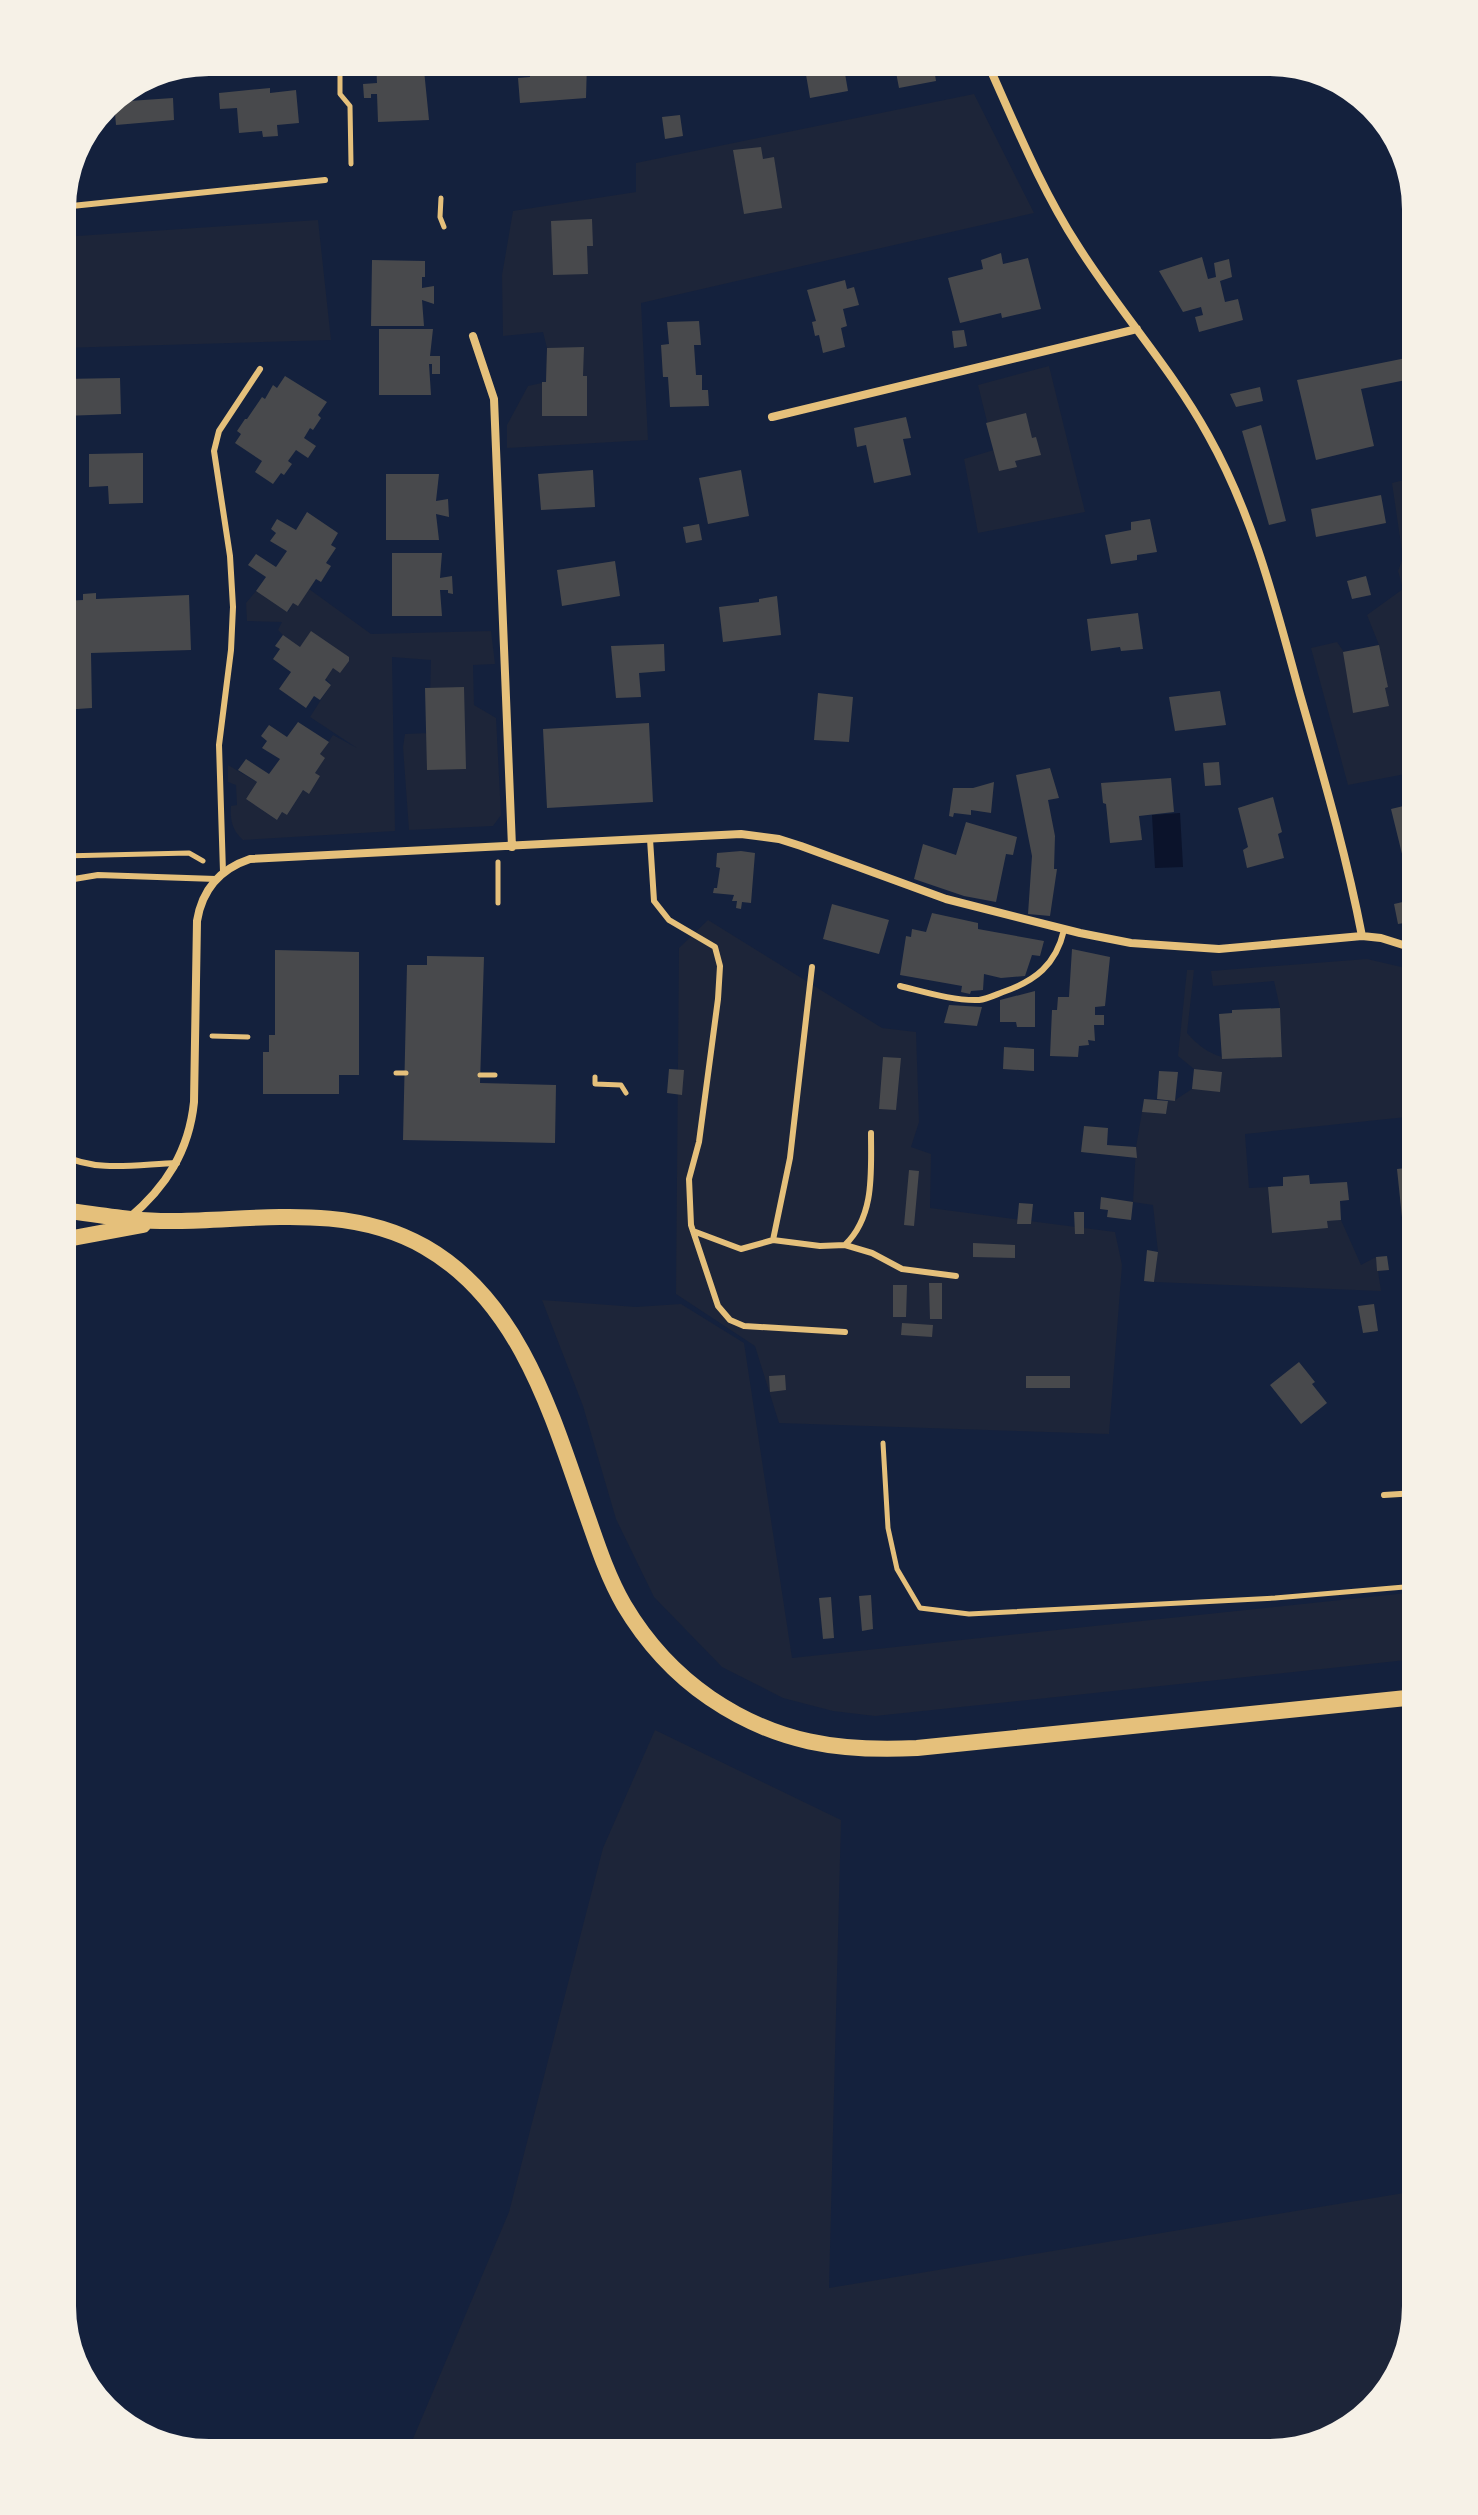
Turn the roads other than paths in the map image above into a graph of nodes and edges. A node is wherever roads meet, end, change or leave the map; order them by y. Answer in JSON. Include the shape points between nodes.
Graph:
{"nodes":[{"id":1,"x":994,"y":76,"type":"edge"},
{"id":2,"x":325,"y":180,"type":"dead end"},
{"id":3,"x":76,"y":206,"type":"edge"},
{"id":4,"x":1137,"y":329,"type":"junction"},
{"id":5,"x":473,"y":336,"type":"dead end"},
{"id":6,"x":260,"y":369,"type":"dead end"},
{"id":7,"x":772,"y":417,"type":"dead end"},
{"id":8,"x":650,"y":839,"type":"junction"},
{"id":9,"x":512,"y":847,"type":"junction"},
{"id":10,"x":220,"y":876,"type":"junction"},
{"id":11,"x":76,"y":878,"type":"edge"},
{"id":12,"x":1064,"y":930,"type":"junction"},
{"id":13,"x":1362,"y":936,"type":"junction"},
{"id":14,"x":1402,"y":945,"type":"edge"},
{"id":15,"x":812,"y":967,"type":"dead end"},
{"id":16,"x":900,"y":986,"type":"dead end"},
{"id":17,"x":871,"y":1133,"type":"dead end"},
{"id":18,"x":76,"y":1160,"type":"edge"},
{"id":19,"x":177,"y":1163,"type":"junction"},
{"id":20,"x":76,"y":1212,"type":"edge"},
{"id":21,"x":129,"y":1218,"type":"junction"},
{"id":22,"x":164,"y":1221,"type":"junction"},
{"id":23,"x":693,"y":1231,"type":"junction"},
{"id":24,"x":76,"y":1237,"type":"edge"},
{"id":25,"x":773,"y":1240,"type":"junction"},
{"id":26,"x":845,"y":1245,"type":"junction"},
{"id":27,"x":956,"y":1276,"type":"dead end"},
{"id":28,"x":845,"y":1332,"type":"dead end"},
{"id":29,"x":1402,"y":1494,"type":"edge"},
{"id":30,"x":1384,"y":1495,"type":"dead end"},
{"id":31,"x":1402,"y":1698,"type":"edge"}],
"edges":[{"from":1,"to":4,"type":"street","via":[[1061,217]]},
{"from":2,"to":3,"type":"lane"},
{"from":4,"to":7,"type":"street"},
{"from":4,"to":13,"type":"street","via":[[1209,436],[1248,520],[1315,744]]},
{"from":5,"to":9,"type":"street","via":[[494,399]]},
{"from":6,"to":10,"type":"lane","via":[[219,431],[214,451],[233,607],[219,745]]},
{"from":8,"to":9,"type":"street"},
{"from":8,"to":12,"type":"street","via":[[741,834],[779,839],[946,899]]},
{"from":8,"to":23,"type":"lane","via":[[654,901],[669,920],[715,947],[720,966],[699,1142],[689,1179]]},
{"from":9,"to":10,"type":"street","via":[[260,858],[240,862]]},
{"from":10,"to":11,"type":"lane"},
{"from":10,"to":19,"type":"street","via":[[205,895],[197,921],[193,1115]]},
{"from":12,"to":13,"type":"street","via":[[1183,948]]},
{"from":12,"to":16,"type":"lane","via":[[1042,972],[1024,985],[982,1000]]},
{"from":13,"to":14,"type":"street"},
{"from":15,"to":25,"type":"lane","via":[[790,1158]]},
{"from":17,"to":26,"type":"lane","via":[[867,1207],[858,1232]]},
{"from":18,"to":19,"type":"lane","via":[[103,1166]]},
{"from":19,"to":21,"type":"street"},
{"from":20,"to":21,"type":"main road"},
{"from":21,"to":22,"type":"main road"},
{"from":22,"to":24,"type":"main road"},
{"from":22,"to":31,"type":"main road","via":[[346,1219],[405,1237],[463,1274],[491,1303],[524,1356],[610,1577],[639,1627],[698,1689],[774,1731],[830,1747],[902,1749]]},
{"from":23,"to":25,"type":"lane","via":[[741,1249]]},
{"from":23,"to":28,"type":"lane","via":[[718,1306],[730,1320],[744,1326]]},
{"from":25,"to":26,"type":"lane"},
{"from":26,"to":27,"type":"lane","via":[[902,1269]]},
{"from":29,"to":30,"type":"lane"}]}
